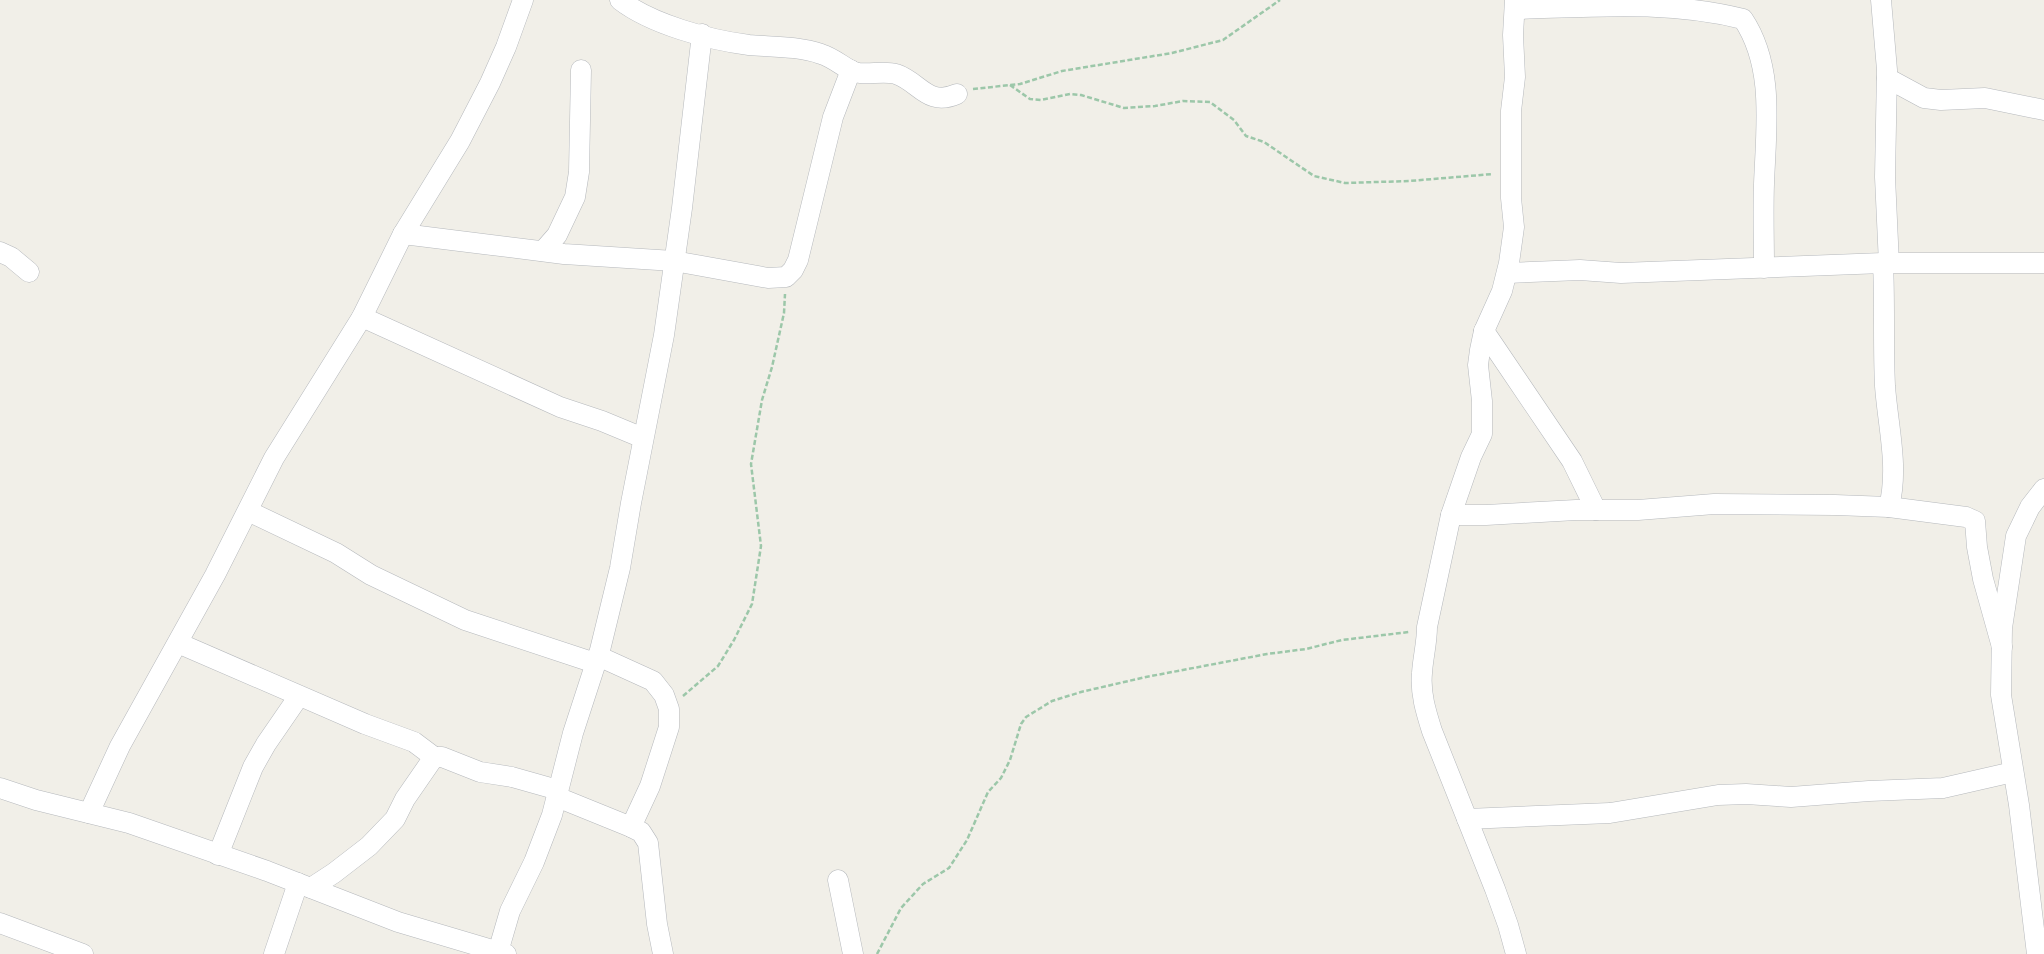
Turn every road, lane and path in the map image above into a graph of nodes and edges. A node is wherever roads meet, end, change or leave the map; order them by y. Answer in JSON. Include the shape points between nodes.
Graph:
{"nodes":[{"id":1,"x":523,"y":0,"type":"edge"},
{"id":2,"x":620,"y":0,"type":"edge"},
{"id":3,"x":1280,"y":0,"type":"edge"},
{"id":4,"x":1881,"y":0,"type":"edge"},
{"id":5,"x":1515,"y":4,"type":"edge"},
{"id":6,"x":702,"y":34,"type":"junction"},
{"id":7,"x":581,"y":70,"type":"dead end"},
{"id":8,"x":851,"y":70,"type":"junction"},
{"id":9,"x":1887,"y":78,"type":"junction"},
{"id":10,"x":1010,"y":85,"type":"junction"},
{"id":11,"x":957,"y":94,"type":"joint"},
{"id":12,"x":2044,"y":110,"type":"edge"},
{"id":13,"x":1512,"y":172,"type":"junction"},
{"id":14,"x":403,"y":234,"type":"junction"},
{"id":15,"x":543,"y":251,"type":"junction"},
{"id":16,"x":0,"y":252,"type":"edge"},
{"id":17,"x":674,"y":261,"type":"junction"},
{"id":18,"x":2044,"y":262,"type":"edge"},
{"id":19,"x":1886,"y":264,"type":"junction"},
{"id":20,"x":1764,"y":268,"type":"junction"},
{"id":21,"x":29,"y":272,"type":"dead end"},
{"id":22,"x":1507,"y":273,"type":"junction"},
{"id":23,"x":786,"y":277,"type":"junction"},
{"id":24,"x":362,"y":316,"type":"junction"},
{"id":25,"x":1484,"y":331,"type":"junction"},
{"id":26,"x":643,"y":438,"type":"junction"},
{"id":27,"x":2044,"y":489,"type":"edge"},
{"id":28,"x":1889,"y":507,"type":"junction"},
{"id":29,"x":1596,"y":510,"type":"junction"},
{"id":30,"x":248,"y":511,"type":"junction"},
{"id":31,"x":1451,"y":514,"type":"junction"},
{"id":32,"x":1427,"y":627,"type":"junction"},
{"id":33,"x":178,"y":643,"type":"junction"},
{"id":34,"x":2002,"y":647,"type":"junction"},
{"id":35,"x":597,"y":660,"type":"junction"},
{"id":36,"x":299,"y":696,"type":"junction"},
{"id":37,"x":669,"y":709,"type":"junction"},
{"id":38,"x":434,"y":757,"type":"junction"},
{"id":39,"x":2013,"y":772,"type":"junction"},
{"id":40,"x":0,"y":788,"type":"edge"},
{"id":41,"x":557,"y":793,"type":"junction"},
{"id":42,"x":89,"y":813,"type":"junction"},
{"id":43,"x":1467,"y":819,"type":"junction"},
{"id":44,"x":631,"y":827,"type":"junction"},
{"id":45,"x":218,"y":855,"type":"junction"},
{"id":46,"x":838,"y":880,"type":"dead end"},
{"id":47,"x":304,"y":886,"type":"junction"},
{"id":48,"x":0,"y":923,"type":"edge"},
{"id":49,"x":502,"y":953,"type":"edge"},
{"id":50,"x":83,"y":954,"type":"edge"},
{"id":51,"x":274,"y":954,"type":"edge"},
{"id":52,"x":663,"y":954,"type":"edge"},
{"id":53,"x":853,"y":954,"type":"edge"},
{"id":54,"x":877,"y":954,"type":"edge"},
{"id":55,"x":1516,"y":954,"type":"edge"},
{"id":56,"x":2037,"y":954,"type":"edge"}],
"edges":[{"from":1,"to":14,"type":"street","via":[[486,91]]},
{"from":2,"to":6,"type":"street","via":[[664,25]]},
{"from":3,"to":10,"type":"path","via":[[1224,40],[1172,53],[1062,71]]},
{"from":4,"to":9,"type":"street"},
{"from":5,"to":13,"type":"street"},
{"from":5,"to":20,"type":"street","via":[[1659,6],[1721,13],[1743,19],[1761,56],[1768,100]]},
{"from":6,"to":8,"type":"street","via":[[746,44],[820,53]]},
{"from":6,"to":17,"type":"street"},
{"from":7,"to":15,"type":"street","via":[[579,172],[575,197],[557,235]]},
{"from":8,"to":11,"type":"street","via":[[898,75],[933,97],[946,99]]},
{"from":8,"to":23,"type":"street","via":[[833,117],[798,260]]},
{"from":9,"to":12,"type":"street","via":[[1924,98],[1985,98]]},
{"from":9,"to":19,"type":"street"},
{"from":10,"to":11,"type":"path","via":[[982,87]]},
{"from":10,"to":13,"type":"path","via":[[1030,99],[1081,95],[1124,108],[1183,101],[1210,102],[1234,120],[1246,136],[1264,142],[1314,176],[1345,183]]},
{"from":13,"to":22,"type":"street","via":[[1514,228]]},
{"from":14,"to":15,"type":"street"},
{"from":14,"to":24,"type":"street"},
{"from":15,"to":17,"type":"street"},
{"from":16,"to":21,"type":"street"},
{"from":17,"to":23,"type":"street","via":[[768,278]]},
{"from":17,"to":26,"type":"street","via":[[664,335]]},
{"from":18,"to":19,"type":"street"},
{"from":19,"to":20,"type":"street"},
{"from":19,"to":28,"type":"street","via":[[1883,348],[1894,464],[1894,488]]},
{"from":20,"to":22,"type":"street"},
{"from":22,"to":25,"type":"street"},
{"from":23,"to":37,"type":"path","via":[[784,313],[762,400],[751,464],[761,546],[752,604],[718,666]]},
{"from":24,"to":26,"type":"street","via":[[560,407]]},
{"from":24,"to":30,"type":"street","via":[[274,458]]},
{"from":25,"to":29,"type":"street","via":[[1572,461]]},
{"from":25,"to":31,"type":"street","via":[[1478,365],[1482,434]]},
{"from":26,"to":35,"type":"street","via":[[620,568]]},
{"from":27,"to":34,"type":"street","via":[[2030,507],[2016,536],[2004,609]]},
{"from":28,"to":29,"type":"street","via":[[1714,504]]},
{"from":28,"to":34,"type":"street","via":[[1966,517],[1975,522],[1983,579]]},
{"from":29,"to":31,"type":"street","via":[[1486,516]]},
{"from":30,"to":33,"type":"street"},
{"from":30,"to":35,"type":"street","via":[[465,620]]},
{"from":31,"to":32,"type":"street"},
{"from":32,"to":43,"type":"street","via":[[1421,674],[1424,704]]},
{"from":32,"to":54,"type":"path","via":[[1146,677],[1081,692],[1052,702],[1026,717],[1001,778],[988,792],[949,868],[923,884],[901,908]]},
{"from":33,"to":36,"type":"street"},
{"from":33,"to":42,"type":"street","via":[[120,746]]},
{"from":34,"to":39,"type":"street","via":[[2001,695]]},
{"from":35,"to":37,"type":"street","via":[[653,681],[664,695]]},
{"from":35,"to":41,"type":"street"},
{"from":36,"to":38,"type":"street","via":[[414,742]]},
{"from":36,"to":45,"type":"street","via":[[253,767]]},
{"from":37,"to":44,"type":"street","via":[[669,727],[650,786]]},
{"from":38,"to":41,"type":"street","via":[[480,772],[512,777]]},
{"from":38,"to":47,"type":"street","via":[[395,819],[369,846],[334,873]]},
{"from":39,"to":43,"type":"street","via":[[1943,788],[1791,798],[1718,795],[1610,813]]},
{"from":39,"to":56,"type":"street"},
{"from":40,"to":42,"type":"street"},
{"from":41,"to":44,"type":"street"},
{"from":41,"to":49,"type":"street","via":[[534,862],[510,911]]},
{"from":42,"to":45,"type":"street","via":[[129,823]]},
{"from":43,"to":55,"type":"street"},
{"from":44,"to":52,"type":"street","via":[[641,832],[648,843]]},
{"from":45,"to":47,"type":"street"},
{"from":46,"to":53,"type":"street"},
{"from":47,"to":49,"type":"street","via":[[398,922]]},
{"from":47,"to":51,"type":"street"},
{"from":48,"to":50,"type":"street"}]}
